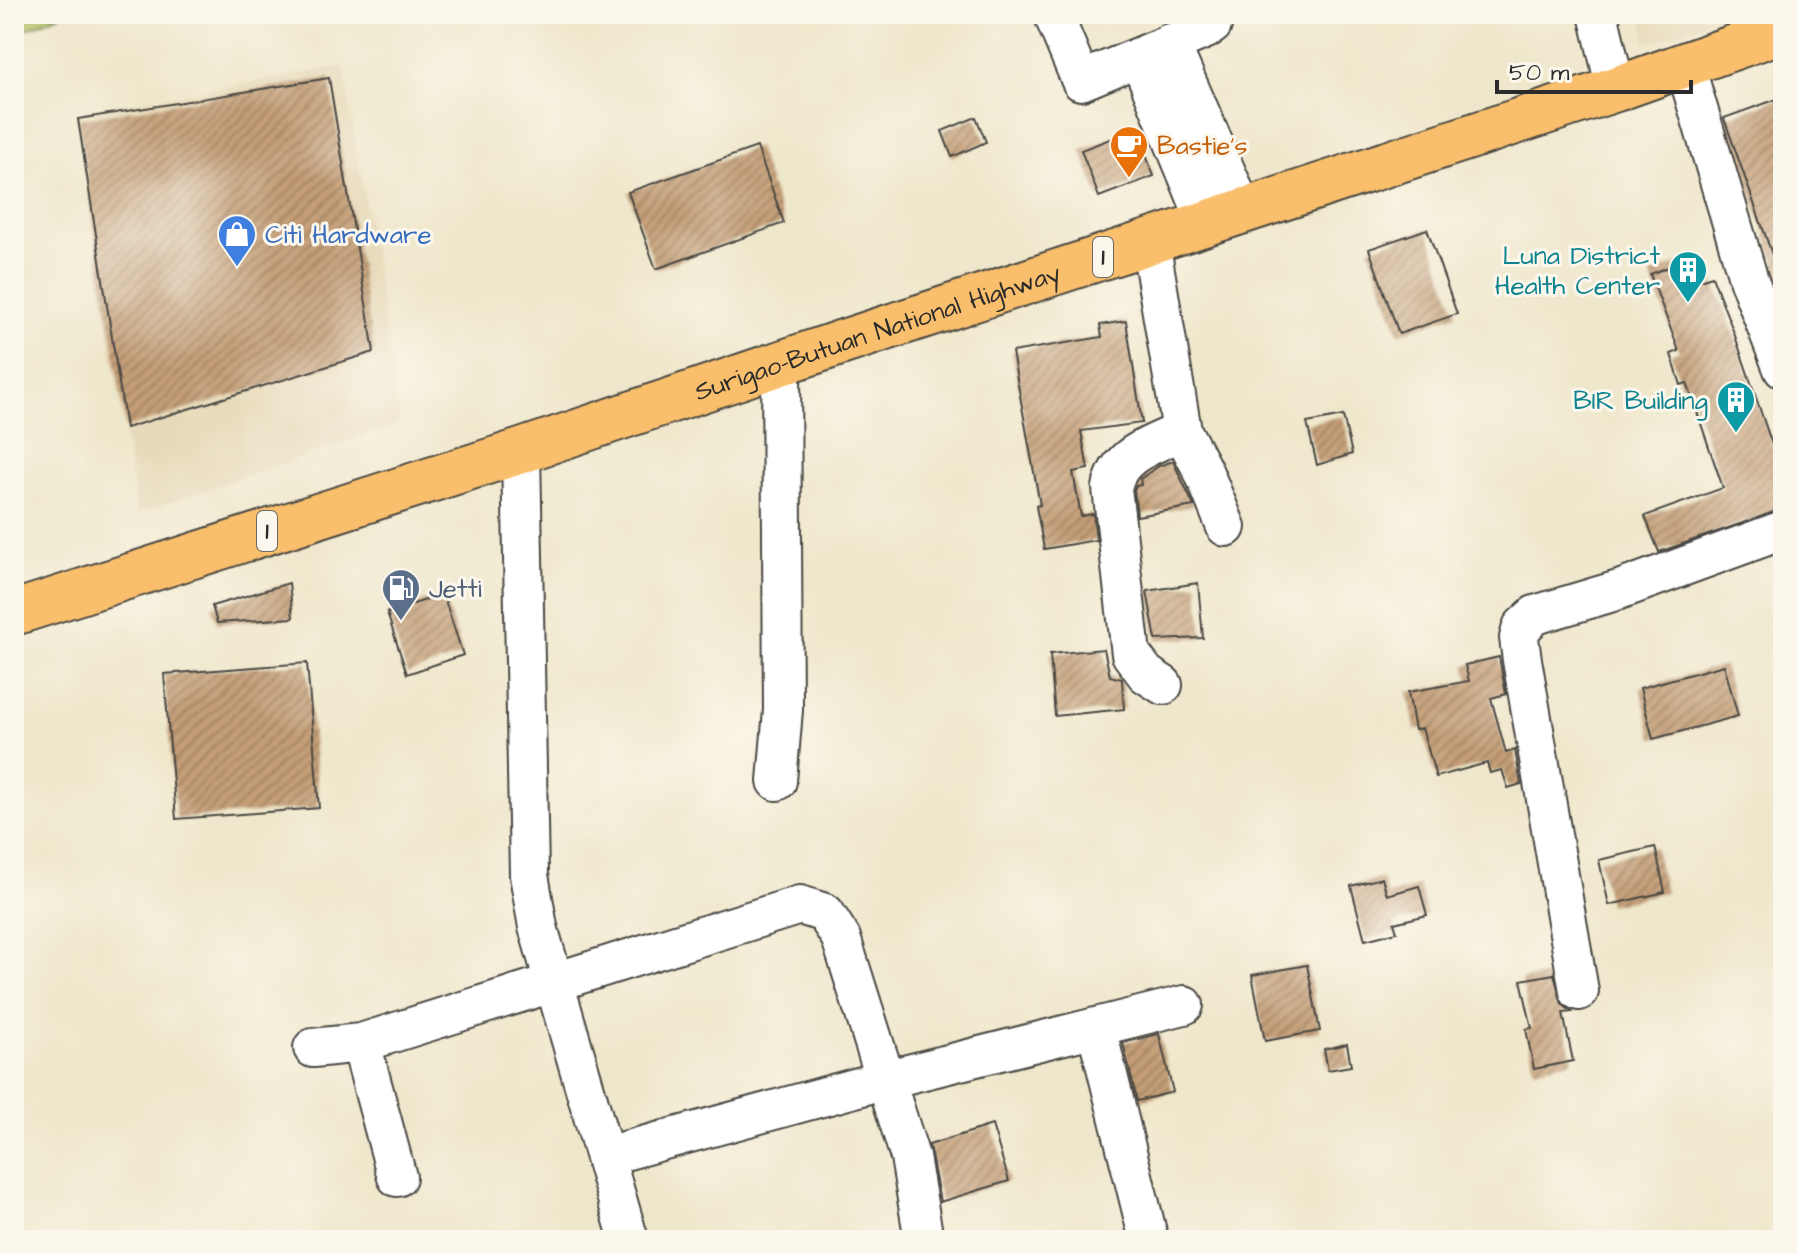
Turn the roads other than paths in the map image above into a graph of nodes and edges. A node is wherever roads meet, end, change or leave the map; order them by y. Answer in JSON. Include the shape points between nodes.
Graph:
{"nodes":[{"id":1,"x":1214,"y":14,"type":"edge"},
{"id":2,"x":1598,"y":14,"type":"edge"},
{"id":3,"x":1057,"y":24,"type":"edge"},
{"id":4,"x":1783,"y":30,"type":"edge"},
{"id":5,"x":1154,"y":50,"type":"junction"},
{"id":6,"x":1685,"y":65,"type":"junction"},
{"id":7,"x":1616,"y":89,"type":"junction"},
{"id":8,"x":1225,"y":217,"type":"junction"},
{"id":9,"x":1150,"y":241,"type":"junction"},
{"id":10,"x":781,"y":364,"type":"junction"},
{"id":11,"x":1783,"y":369,"type":"edge"},
{"id":12,"x":1182,"y":431,"type":"junction"},
{"id":13,"x":521,"y":451,"type":"junction"},
{"id":14,"x":1226,"y":527,"type":"dead end"},
{"id":15,"x":1783,"y":530,"type":"edge"},
{"id":16,"x":14,"y":613,"type":"edge"},
{"id":17,"x":1163,"y":685,"type":"dead end"},
{"id":18,"x":777,"y":781,"type":"dead end"},
{"id":19,"x":554,"y":982,"type":"junction"},
{"id":20,"x":1579,"y":991,"type":"dead end"},
{"id":21,"x":1184,"y":1005,"type":"dead end"},
{"id":22,"x":1096,"y":1027,"type":"junction"},
{"id":23,"x":361,"y":1043,"type":"junction"},
{"id":24,"x":313,"y":1048,"type":"dead end"},
{"id":25,"x":884,"y":1080,"type":"junction"},
{"id":26,"x":606,"y":1156,"type":"junction"},
{"id":27,"x":397,"y":1177,"type":"dead end"},
{"id":28,"x":629,"y":1240,"type":"edge"},
{"id":29,"x":924,"y":1240,"type":"edge"},
{"id":30,"x":1149,"y":1240,"type":"edge"}],
"edges":[{"from":1,"to":5,"type":"street","via":[[1206,29]]},
{"from":2,"to":7,"type":"street"},
{"from":3,"to":5,"type":"street","via":[[1081,81]]},
{"from":4,"to":6,"type":"highway","name":"Surigao-Butuan National Highway","number":"1"},
{"from":5,"to":8,"type":"street"},
{"from":6,"to":7,"type":"highway","name":"Surigao-Butuan National Highway","number":"1"},
{"from":6,"to":11,"type":"street","via":[[1749,281]]},
{"from":7,"to":8,"type":"highway","name":"Surigao-Butuan National Highway","number":"1"},
{"from":8,"to":9,"type":"highway","name":"Surigao-Butuan National Highway","number":"1"},
{"from":9,"to":10,"type":"highway","name":"Surigao-Butuan National Highway","number":"1"},
{"from":9,"to":12,"type":"street"},
{"from":10,"to":13,"type":"highway","name":"Surigao-Butuan National Highway","number":"1"},
{"from":10,"to":18,"type":"street","via":[[783,694]]},
{"from":12,"to":14,"type":"street"},
{"from":12,"to":17,"type":"street","via":[[1130,456],[1120,465],[1112,488],[1131,654]]},
{"from":13,"to":16,"type":"highway","name":"Surigao-Butuan National Highway","number":"1"},
{"from":13,"to":19,"type":"street","via":[[529,875]]},
{"from":15,"to":20,"type":"street","via":[[1535,615],[1522,627],[1522,660]]},
{"from":19,"to":23,"type":"street"},
{"from":19,"to":25,"type":"street","via":[[800,905],[825,913],[841,938]]},
{"from":19,"to":26,"type":"street"},
{"from":21,"to":22,"type":"street"},
{"from":22,"to":25,"type":"street"},
{"from":22,"to":30,"type":"street"},
{"from":23,"to":24,"type":"street"},
{"from":23,"to":27,"type":"street"},
{"from":25,"to":26,"type":"street"},
{"from":25,"to":29,"type":"street","via":[[910,1157]]},
{"from":26,"to":28,"type":"street"}]}
